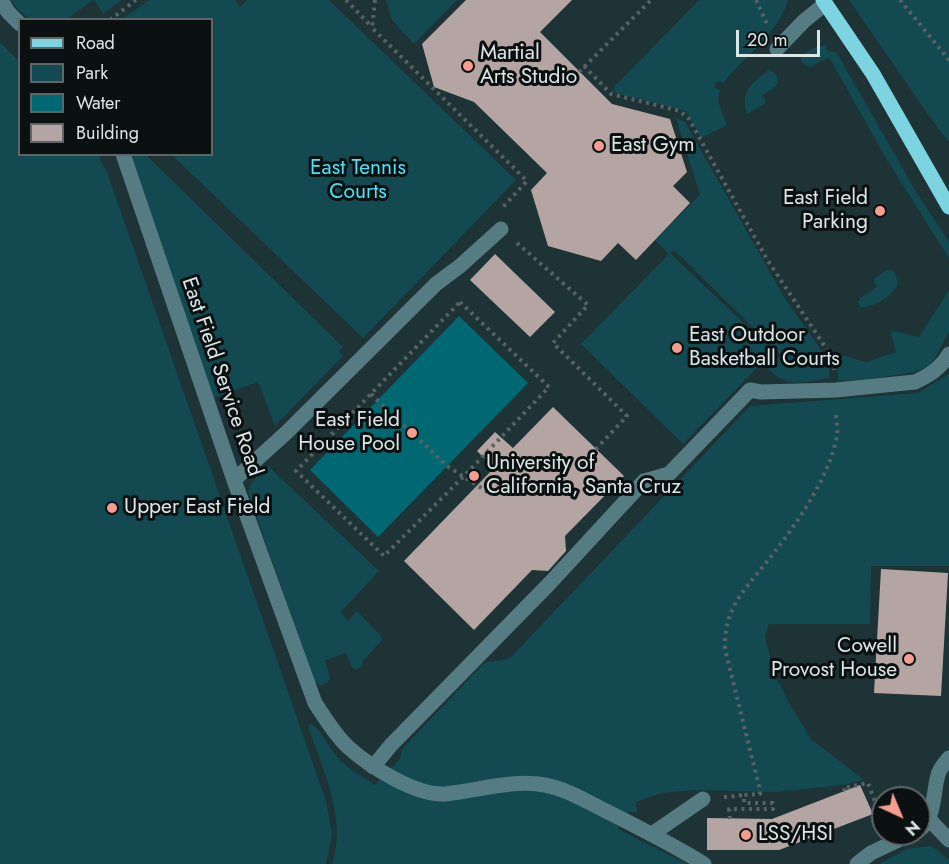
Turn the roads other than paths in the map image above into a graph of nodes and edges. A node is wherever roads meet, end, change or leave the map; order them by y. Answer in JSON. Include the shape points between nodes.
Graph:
{"nodes":[{"id":1,"x":2,"y":0,"type":"edge"},
{"id":2,"x":824,"y":2,"type":"edge"},
{"id":3,"x":18,"y":22,"type":"edge"},
{"id":4,"x":777,"y":49,"type":"road end"},
{"id":5,"x":124,"y":156,"type":"edge"},
{"id":6,"x":949,"y":207,"type":"edge"},
{"id":7,"x":501,"y":229,"type":"road end"},
{"id":8,"x":949,"y":354,"type":"edge"},
{"id":9,"x":234,"y":480,"type":"junction"},
{"id":10,"x":949,"y":758,"type":"edge"},
{"id":11,"x":373,"y":767,"type":"junction"},
{"id":12,"x":703,"y":799,"type":"dead end"},
{"id":13,"x":931,"y":806,"type":"edge"},
{"id":14,"x":931,"y":829,"type":"edge"},
{"id":15,"x":652,"y":834,"type":"junction"},
{"id":16,"x":949,"y":840,"type":"edge"},
{"id":17,"x":886,"y":846,"type":"edge"},
{"id":18,"x":704,"y":864,"type":"edge"},
{"id":19,"x":857,"y":864,"type":"edge"}],
"edges":[{"from":1,"to":3,"type":"street"},
{"from":2,"to":4,"type":"street"},
{"from":2,"to":6,"type":"main road","via":[[873,74]]},
{"from":5,"to":9,"type":"street","name":"East Field Service Road"},
{"from":7,"to":9,"type":"street","via":[[436,284]]},
{"from":8,"to":11,"type":"street","via":[[942,366],[915,382],[836,390],[750,390],[669,474],[644,481]]},
{"from":9,"to":11,"type":"street","name":"East Field Service Road","via":[[315,703],[347,746]]},
{"from":10,"to":13,"type":"street","via":[[938,772]]},
{"from":11,"to":15,"type":"street","name":"East Field Service Road","via":[[420,790],[442,794],[543,784],[563,789]]},
{"from":12,"to":15,"type":"street"},
{"from":14,"to":16,"type":"street"},
{"from":15,"to":18,"type":"street","name":"East Field Service Road"},
{"from":17,"to":19,"type":"street"}]}
